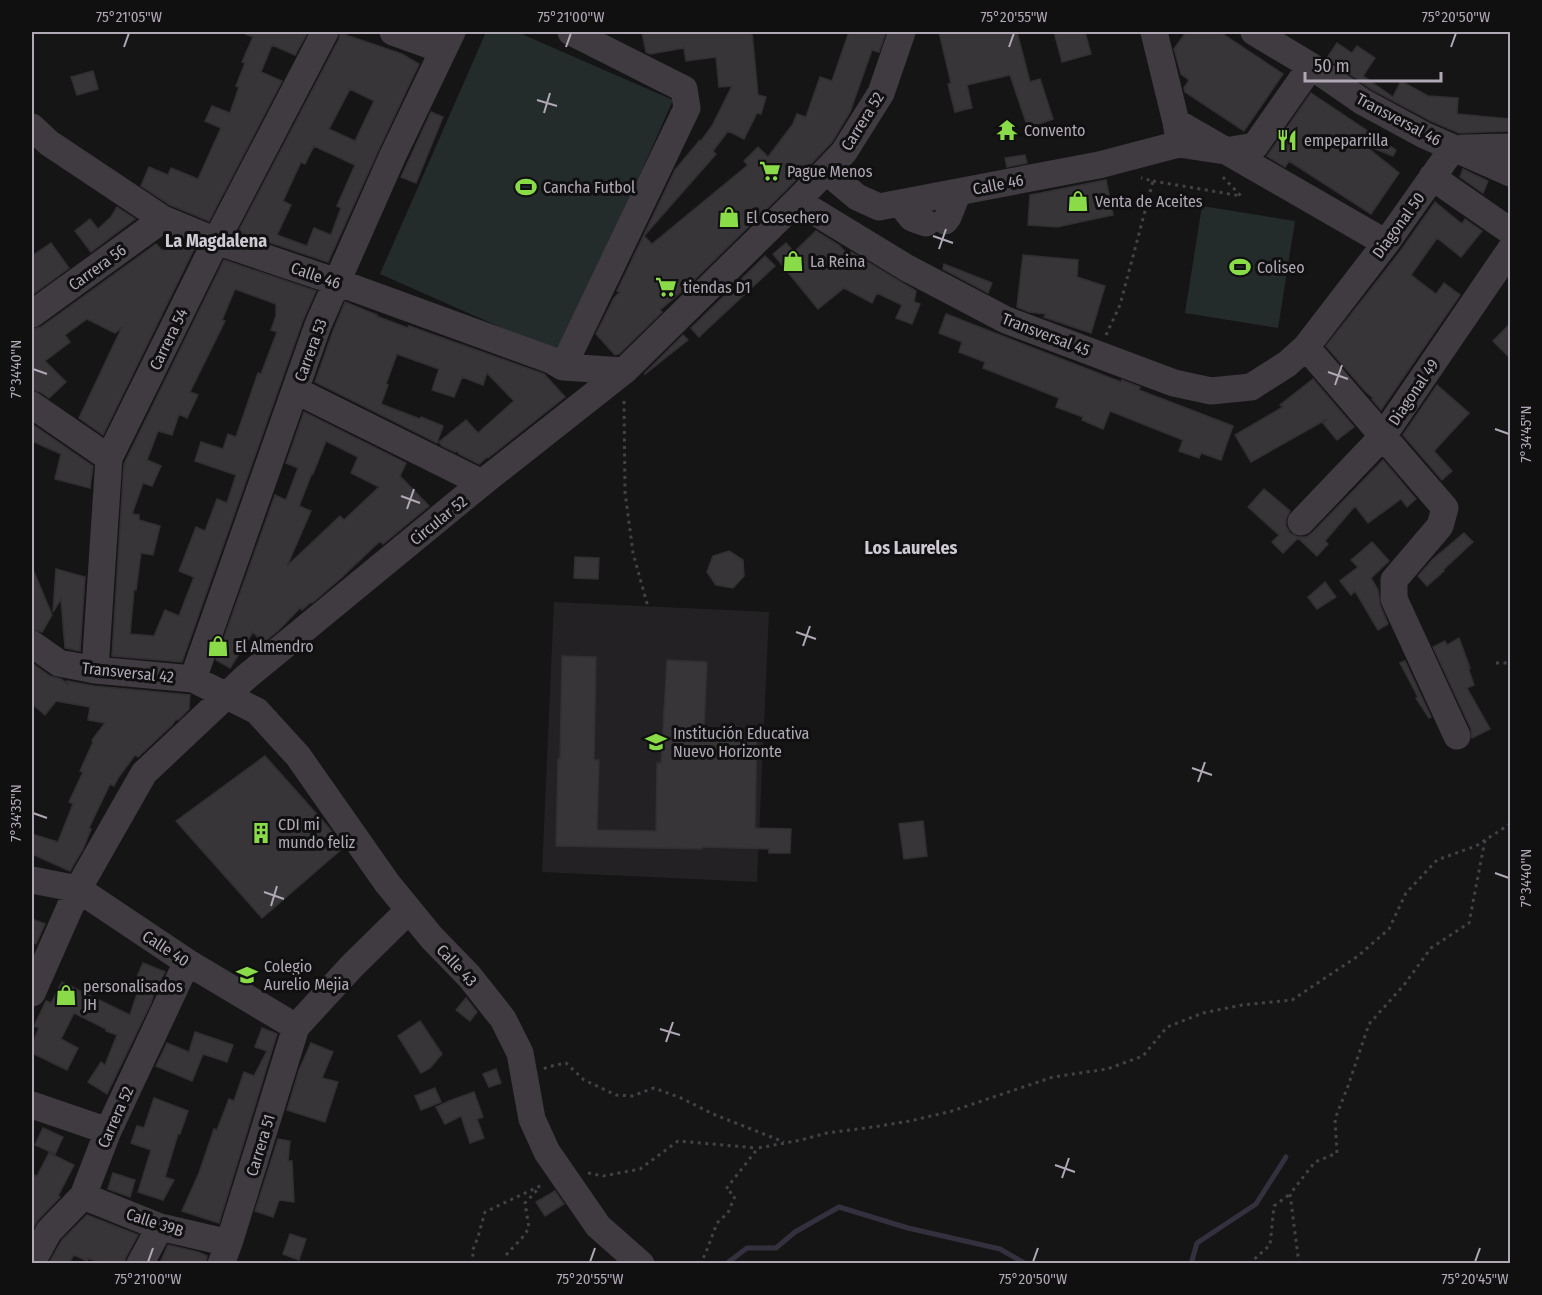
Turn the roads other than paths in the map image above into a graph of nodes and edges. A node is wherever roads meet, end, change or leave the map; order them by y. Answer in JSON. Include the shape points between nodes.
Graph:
{"nodes":[{"id":1,"x":325,"y":32,"type":"edge"},
{"id":2,"x":393,"y":32,"type":"edge"},
{"id":3,"x":571,"y":32,"type":"edge"},
{"id":4,"x":902,"y":32,"type":"edge"},
{"id":5,"x":1154,"y":32,"type":"edge"},
{"id":6,"x":1254,"y":32,"type":"edge"},
{"id":7,"x":447,"y":40,"type":"edge"},
{"id":8,"x":1311,"y":66,"type":"junction"},
{"id":9,"x":32,"y":127,"type":"edge"},
{"id":10,"x":1178,"y":133,"type":"junction"},
{"id":11,"x":1510,"y":147,"type":"edge"},
{"id":12,"x":1453,"y":148,"type":"junction"},
{"id":13,"x":1223,"y":163,"type":"junction"},
{"id":14,"x":826,"y":171,"type":"junction"},
{"id":15,"x":1510,"y":173,"type":"edge"},
{"id":16,"x":1432,"y":177,"type":"junction"},
{"id":17,"x":958,"y":192,"type":"junction"},
{"id":18,"x":798,"y":201,"type":"junction"},
{"id":19,"x":900,"y":203,"type":"junction"},
{"id":20,"x":163,"y":219,"type":"junction"},
{"id":21,"x":1510,"y":231,"type":"edge"},
{"id":22,"x":216,"y":241,"type":"junction"},
{"id":23,"x":1386,"y":243,"type":"junction"},
{"id":24,"x":1510,"y":250,"type":"edge"},
{"id":25,"x":337,"y":282,"type":"junction"},
{"id":26,"x":32,"y":314,"type":"edge"},
{"id":27,"x":1306,"y":347,"type":"junction"},
{"id":28,"x":563,"y":367,"type":"junction"},
{"id":29,"x":624,"y":371,"type":"junction"},
{"id":30,"x":295,"y":390,"type":"junction"},
{"id":31,"x":32,"y":405,"type":"edge"},
{"id":32,"x":1383,"y":436,"type":"junction"},
{"id":33,"x":109,"y":458,"type":"junction"},
{"id":34,"x":482,"y":483,"type":"junction"},
{"id":35,"x":1301,"y":522,"type":"dead end"},
{"id":36,"x":32,"y":644,"type":"edge"},
{"id":37,"x":95,"y":670,"type":"junction"},
{"id":38,"x":193,"y":679,"type":"junction"},
{"id":39,"x":226,"y":696,"type":"junction"},
{"id":40,"x":1457,"y":736,"type":"dead end"},
{"id":41,"x":32,"y":880,"type":"edge"},
{"id":42,"x":78,"y":889,"type":"junction"},
{"id":43,"x":409,"y":910,"type":"junction"},
{"id":44,"x":187,"y":962,"type":"junction"},
{"id":45,"x":32,"y":993,"type":"edge"},
{"id":46,"x":296,"y":1027,"type":"junction"},
{"id":47,"x":32,"y":1105,"type":"edge"},
{"id":48,"x":108,"y":1131,"type":"junction"},
{"id":49,"x":82,"y":1196,"type":"junction"},
{"id":50,"x":160,"y":1227,"type":"junction"},
{"id":51,"x":225,"y":1253,"type":"edge"},
{"id":52,"x":32,"y":1262,"type":"edge"},
{"id":53,"x":140,"y":1263,"type":"edge"},
{"id":54,"x":641,"y":1263,"type":"edge"}],
"edges":[{"from":1,"to":22,"type":"street","name":"Carrera 54"},
{"from":2,"to":7,"type":"street"},
{"from":3,"to":28,"type":"street","via":[[684,89],[687,108]]},
{"from":4,"to":14,"type":"street","name":"Carrera 52","via":[[881,93],[844,152]]},
{"from":5,"to":10,"type":"street"},
{"from":6,"to":8,"type":"street","name":"Transversal 46"},
{"from":7,"to":25,"type":"street","name":"Carrera 53"},
{"from":8,"to":12,"type":"street","name":"Transversal 46","via":[[1363,102]]},
{"from":8,"to":13,"type":"street","via":[[1255,146]]},
{"from":9,"to":20,"type":"street","name":"Calle 46","via":[[49,143]]},
{"from":10,"to":13,"type":"street"},
{"from":10,"to":17,"type":"street","name":"Calle 46","via":[[1099,165]]},
{"from":11,"to":12,"type":"street"},
{"from":12,"to":15,"type":"street","name":"Transversal 46"},
{"from":12,"to":16,"type":"street","name":"Diagonal 50"},
{"from":13,"to":23,"type":"street"},
{"from":14,"to":18,"type":"street","name":"Circular 52"},
{"from":14,"to":19,"type":"street","name":"Calle 46","via":[[857,197],[879,207]]},
{"from":16,"to":21,"type":"street"},
{"from":16,"to":23,"type":"street","name":"Diagonal 50"},
{"from":17,"to":19,"type":"street","name":"Calle 46"},
{"from":17,"to":19,"type":"street","via":[[948,217],[935,222],[912,218]]},
{"from":18,"to":27,"type":"street","name":"Transversal 45","via":[[907,268],[1006,320],[1174,383],[1211,391],[1251,387]]},
{"from":18,"to":29,"type":"street","name":"Circular 52"},
{"from":20,"to":22,"type":"street","name":"Calle 46"},
{"from":20,"to":26,"type":"street","name":"Carrera 56"},
{"from":22,"to":25,"type":"street","name":"Calle 46"},
{"from":22,"to":33,"type":"street","name":"Carrera 54"},
{"from":23,"to":27,"type":"street","name":"Diagonal 50"},
{"from":24,"to":32,"type":"street","name":"Diagonal 49"},
{"from":25,"to":28,"type":"street","name":"Calle 46"},
{"from":25,"to":30,"type":"street","name":"Carrera 53"},
{"from":27,"to":32,"type":"street"},
{"from":28,"to":29,"type":"street","name":"Calle 46"},
{"from":29,"to":34,"type":"street","name":"Circular 52"},
{"from":30,"to":34,"type":"street"},
{"from":30,"to":38,"type":"street","name":"Carrera 53"},
{"from":31,"to":33,"type":"street"},
{"from":32,"to":35,"type":"street","name":"Diagonal 49"},
{"from":32,"to":40,"type":"street","via":[[1445,508],[1440,526],[1394,580],[1394,599]]},
{"from":33,"to":37,"type":"street","name":"Carrera 54"},
{"from":34,"to":39,"type":"street","name":"Circular 52"},
{"from":36,"to":37,"type":"street","name":"Transversal 42","via":[[59,663]]},
{"from":37,"to":38,"type":"street","name":"Transversal 42"},
{"from":38,"to":39,"type":"street","name":"Transversal 42"},
{"from":39,"to":42,"type":"street","name":"Circular 52","via":[[144,773]]},
{"from":39,"to":43,"type":"street","name":"Calle 43","via":[[257,711],[298,756]]},
{"from":41,"to":42,"type":"street","name":"Calle 40"},
{"from":42,"to":44,"type":"street","name":"Calle 40"},
{"from":42,"to":45,"type":"street"},
{"from":43,"to":46,"type":"street"},
{"from":43,"to":54,"type":"street","name":"Calle 43","via":[[503,1019],[520,1053],[532,1119],[547,1152],[598,1226]]},
{"from":44,"to":46,"type":"street","name":"Calle 40"},
{"from":44,"to":48,"type":"street","name":"Carrera 52"},
{"from":46,"to":51,"type":"street","name":"Carrera 51"},
{"from":47,"to":48,"type":"street"},
{"from":48,"to":49,"type":"street","name":"Carrera 52"},
{"from":49,"to":50,"type":"street","name":"Calle 39B"},
{"from":49,"to":52,"type":"street","name":"Carrera 52","via":[[49,1231]]},
{"from":50,"to":51,"type":"street","name":"Calle 39B"},
{"from":50,"to":53,"type":"street"}]}
